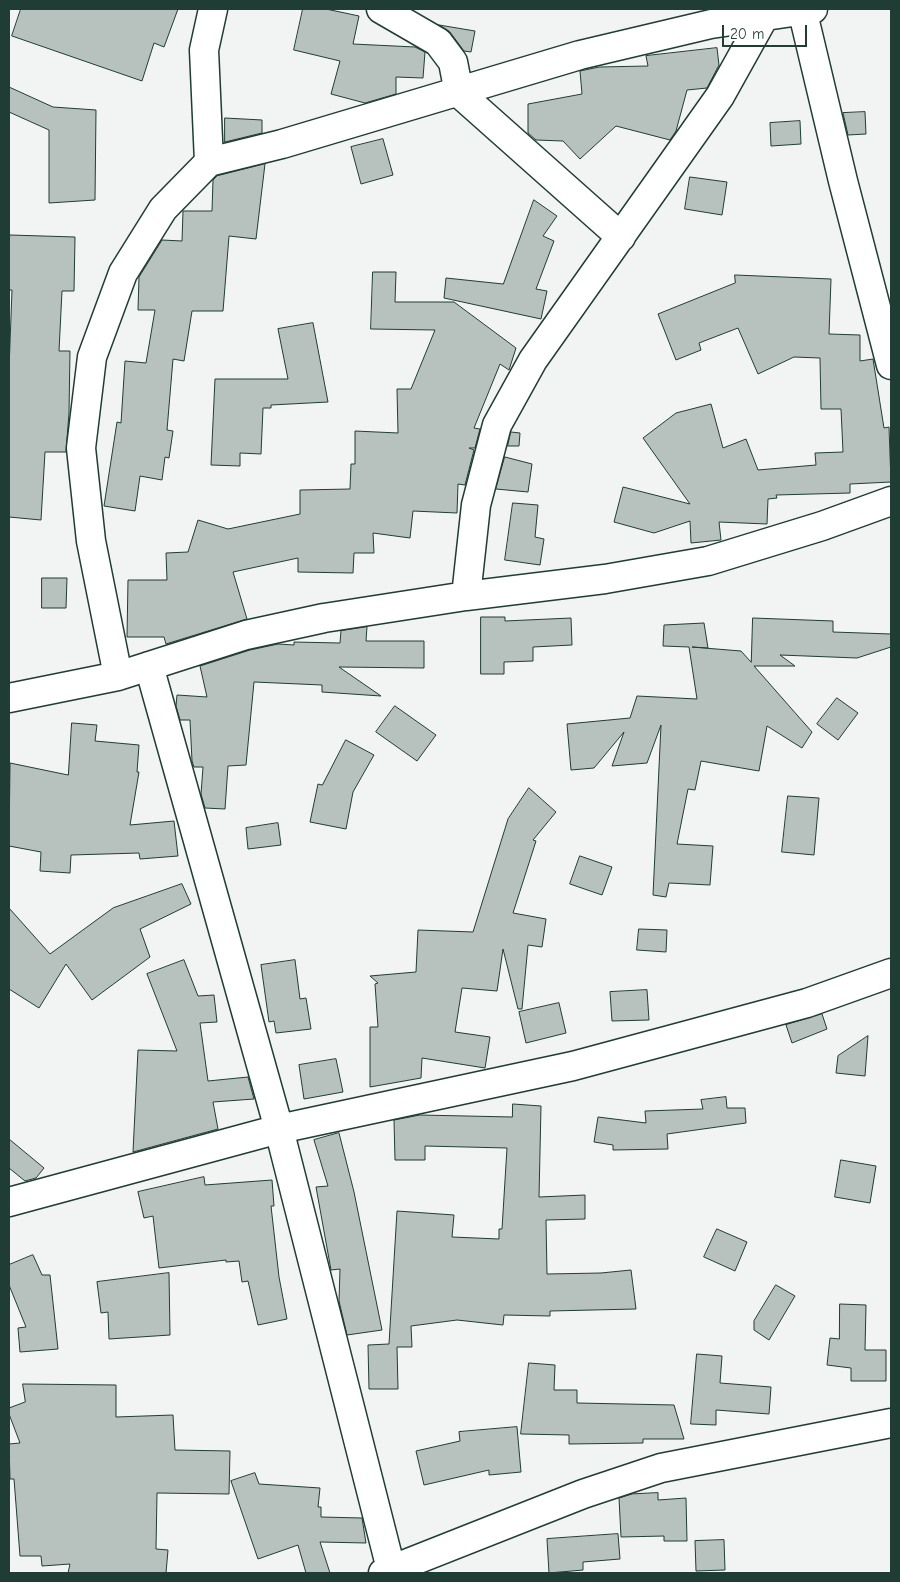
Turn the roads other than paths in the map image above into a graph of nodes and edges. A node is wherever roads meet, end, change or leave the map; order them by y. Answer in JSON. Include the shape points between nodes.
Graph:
{"nodes":[{"id":1,"x":213,"y":9,"type":"edge"},
{"id":2,"x":381,"y":9,"type":"edge"},
{"id":3,"x":806,"y":10,"type":"edge"},
{"id":4,"x":764,"y":16,"type":"junction"},
{"id":5,"x":459,"y":93,"type":"junction"},
{"id":6,"x":209,"y":162,"type":"junction"},
{"id":7,"x":621,"y":237,"type":"junction"},
{"id":8,"x":891,"y":365,"type":"edge"},
{"id":9,"x":891,"y":501,"type":"edge"},
{"id":10,"x":466,"y":596,"type":"junction"},
{"id":11,"x":150,"y":666,"type":"junction"},
{"id":12,"x":118,"y":676,"type":"junction"},
{"id":13,"x":9,"y":698,"type":"edge"},
{"id":14,"x":891,"y":973,"type":"edge"},
{"id":15,"x":280,"y":1129,"type":"junction"},
{"id":16,"x":9,"y":1202,"type":"edge"},
{"id":17,"x":891,"y":1423,"type":"edge"},
{"id":18,"x":389,"y":1572,"type":"edge"}],
"edges":[{"from":1,"to":6,"type":"street","via":[[204,50]]},
{"from":2,"to":5,"type":"street","via":[[438,42],[453,62]]},
{"from":3,"to":4,"type":"street"},
{"from":3,"to":8,"type":"street","via":[[843,182]]},
{"from":4,"to":5,"type":"street","via":[[711,24],[580,55]]},
{"from":4,"to":7,"type":"street","via":[[720,96]]},
{"from":5,"to":6,"type":"street"},
{"from":5,"to":7,"type":"street"},
{"from":6,"to":12,"type":"street","via":[[163,209],[123,272],[92,357],[81,448],[91,541]]},
{"from":7,"to":10,"type":"street","via":[[533,360],[497,425],[476,505]]},
{"from":9,"to":10,"type":"street","via":[[708,561],[605,579]]},
{"from":10,"to":11,"type":"street","via":[[324,618],[246,635]]},
{"from":11,"to":12,"type":"street"},
{"from":11,"to":15,"type":"street"},
{"from":12,"to":13,"type":"street"},
{"from":14,"to":15,"type":"street","via":[[807,1003],[572,1066]]},
{"from":15,"to":16,"type":"street"},
{"from":15,"to":18,"type":"street"},
{"from":17,"to":18,"type":"street","via":[[661,1468],[583,1494]]}]}
